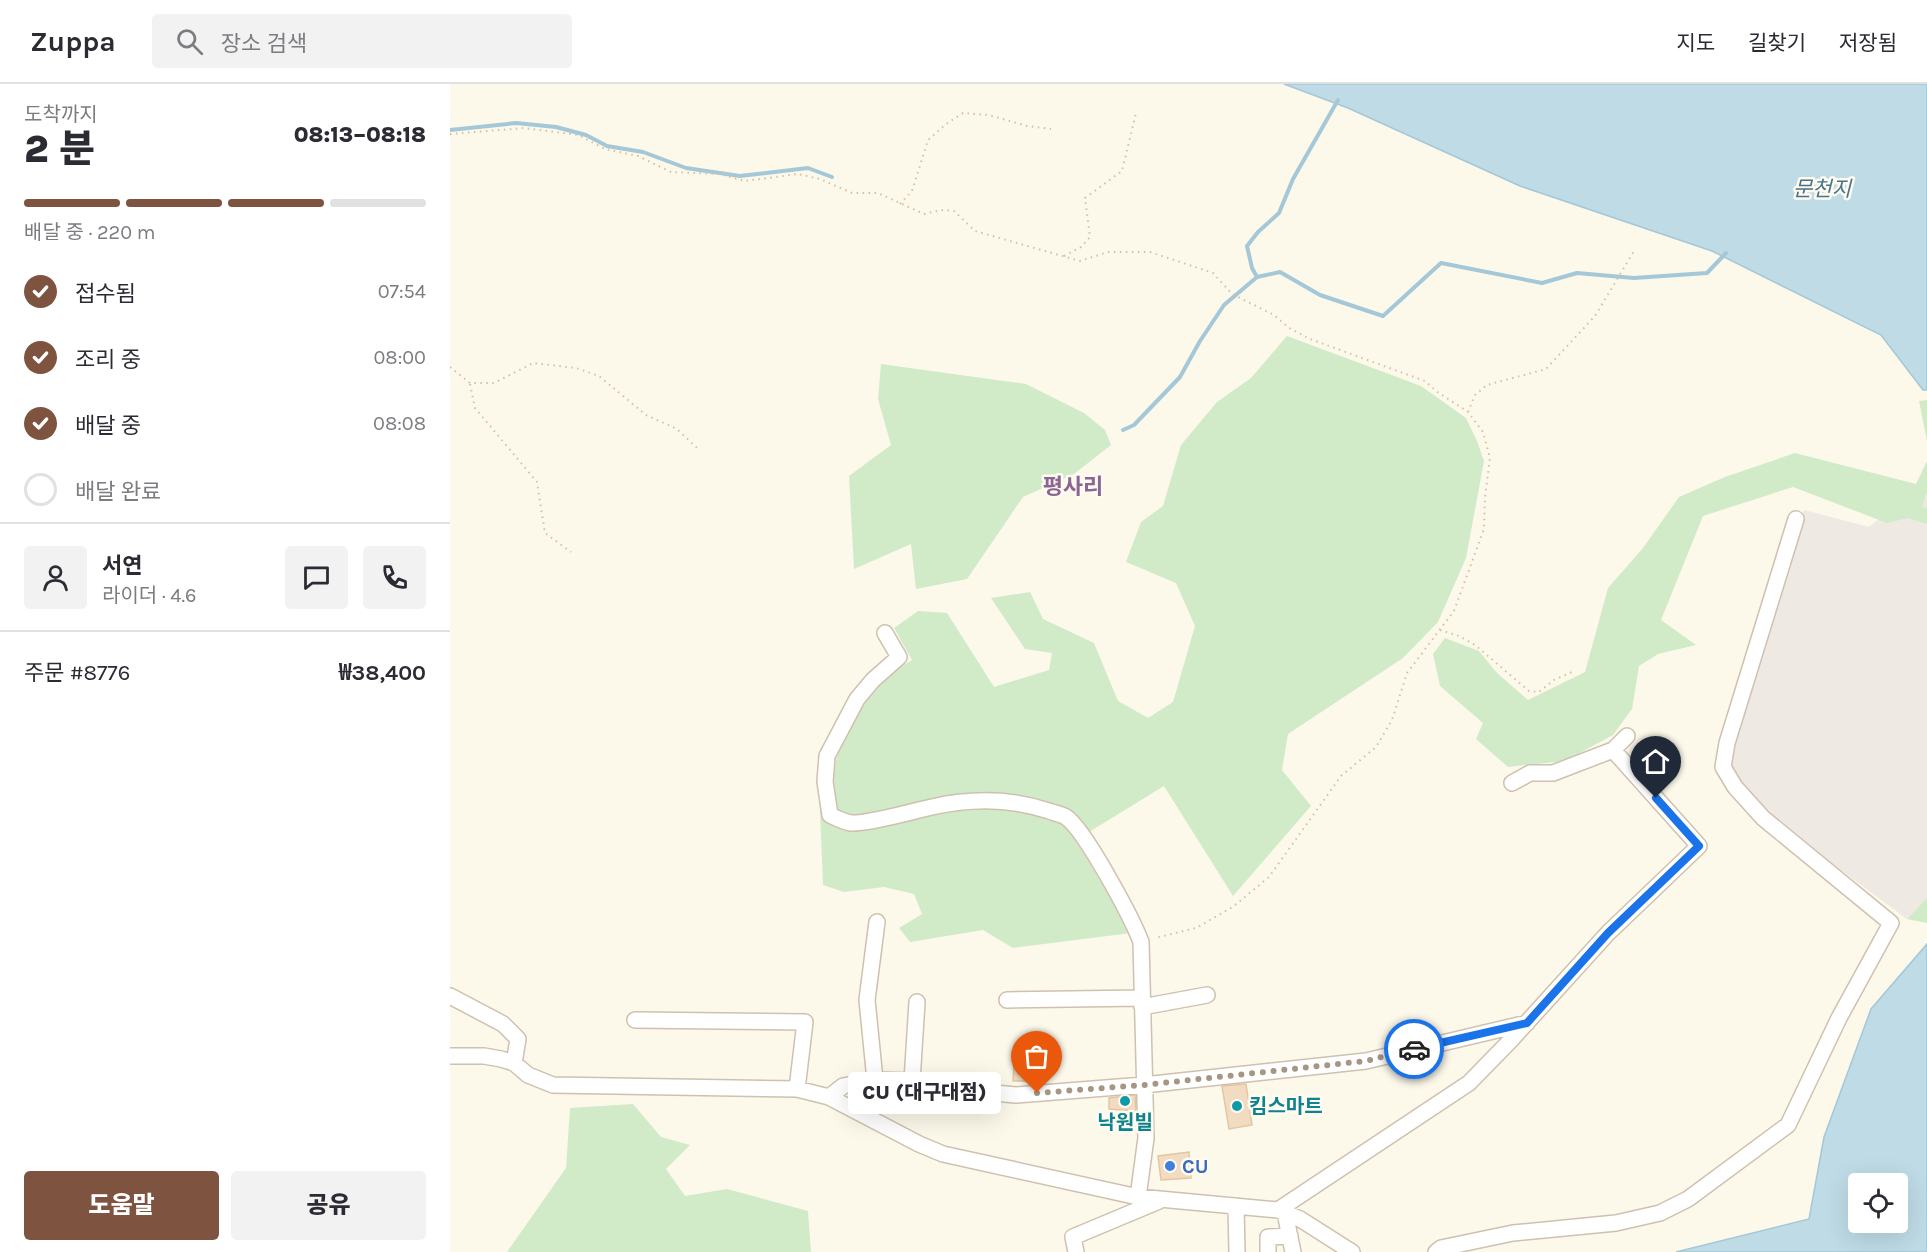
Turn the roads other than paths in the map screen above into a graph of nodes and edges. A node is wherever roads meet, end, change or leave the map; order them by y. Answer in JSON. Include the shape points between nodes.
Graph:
{"nodes":[{"id":1,"x":1796,"y":519,"type":"dead end"},
{"id":2,"x":885,"y":633,"type":"dead end"},
{"id":3,"x":1627,"y":736,"type":"dead end"},
{"id":4,"x":1613,"y":750,"type":"junction"},
{"id":5,"x":1512,"y":783,"type":"dead end"},
{"id":6,"x":877,"y":922,"type":"dead end"},
{"id":7,"x":1207,"y":995,"type":"dead end"},
{"id":8,"x":450,"y":996,"type":"edge"},
{"id":9,"x":1007,"y":1000,"type":"dead end"},
{"id":10,"x":917,"y":1002,"type":"dead end"},
{"id":11,"x":1142,"y":1003,"type":"junction"},
{"id":12,"x":635,"y":1020,"type":"dead end"},
{"id":13,"x":1527,"y":1023,"type":"junction"},
{"id":14,"x":450,"y":1056,"type":"edge"},
{"id":15,"x":514,"y":1064,"type":"junction"},
{"id":16,"x":875,"y":1080,"type":"junction"},
{"id":17,"x":912,"y":1081,"type":"junction"},
{"id":18,"x":1144,"y":1085,"type":"junction"},
{"id":19,"x":797,"y":1089,"type":"junction"},
{"id":20,"x":829,"y":1097,"type":"junction"},
{"id":21,"x":1138,"y":1197,"type":"junction"},
{"id":22,"x":1162,"y":1199,"type":"junction"},
{"id":23,"x":1239,"y":1207,"type":"junction"},
{"id":24,"x":1281,"y":1212,"type":"junction"},
{"id":25,"x":1290,"y":1236,"type":"junction"},
{"id":26,"x":1076,"y":1252,"type":"edge"},
{"id":27,"x":1237,"y":1252,"type":"edge"},
{"id":28,"x":1242,"y":1252,"type":"edge"},
{"id":29,"x":1268,"y":1252,"type":"edge"},
{"id":30,"x":1293,"y":1252,"type":"edge"},
{"id":31,"x":1352,"y":1252,"type":"edge"},
{"id":32,"x":1436,"y":1252,"type":"edge"}],
"edges":[{"from":1,"to":32,"type":"street","via":[[1723,767],[1735,787],[1764,818],[1891,923],[1839,1018],[1788,1125],[1688,1199],[1660,1213],[1616,1223],[1513,1233]]},
{"from":2,"to":11,"type":"street","via":[[899,657],[857,699],[827,756],[825,782],[830,815],[852,823],[944,804],[1008,800],[1066,817],[1081,832],[1134,922],[1141,942]]},
{"from":3,"to":4,"type":"street"},
{"from":4,"to":5,"type":"street","via":[[1553,774],[1530,773]]},
{"from":4,"to":13,"type":"street","via":[[1699,846],[1608,933]]},
{"from":6,"to":16,"type":"street","via":[[867,1000]]},
{"from":7,"to":11,"type":"street"},
{"from":8,"to":15,"type":"street","via":[[503,1024],[518,1039]]},
{"from":9,"to":11,"type":"street"},
{"from":10,"to":17,"type":"street"},
{"from":11,"to":18,"type":"street"},
{"from":12,"to":19,"type":"street","via":[[805,1022]]},
{"from":13,"to":18,"type":"street","via":[[1366,1061]]},
{"from":13,"to":24,"type":"street","via":[[1469,1083]]},
{"from":14,"to":15,"type":"street","via":[[484,1056]]},
{"from":15,"to":19,"type":"street","via":[[528,1075],[553,1085]]},
{"from":16,"to":17,"type":"street"},
{"from":16,"to":20,"type":"street","via":[[843,1086]]},
{"from":17,"to":18,"type":"street","via":[[939,1088],[1016,1095]]},
{"from":18,"to":21,"type":"street","via":[[1146,1138]]},
{"from":19,"to":20,"type":"street"},
{"from":20,"to":21,"type":"street","via":[[943,1154]]},
{"from":21,"to":22,"type":"street"},
{"from":22,"to":23,"type":"street"},
{"from":22,"to":26,"type":"street","via":[[1073,1238]]},
{"from":23,"to":24,"type":"street"},
{"from":23,"to":27,"type":"street"},
{"from":23,"to":28,"type":"street"},
{"from":24,"to":25,"type":"street"},
{"from":24,"to":31,"type":"street","via":[[1300,1219]]},
{"from":25,"to":29,"type":"street","via":[[1268,1237]]},
{"from":25,"to":30,"type":"street"}]}
